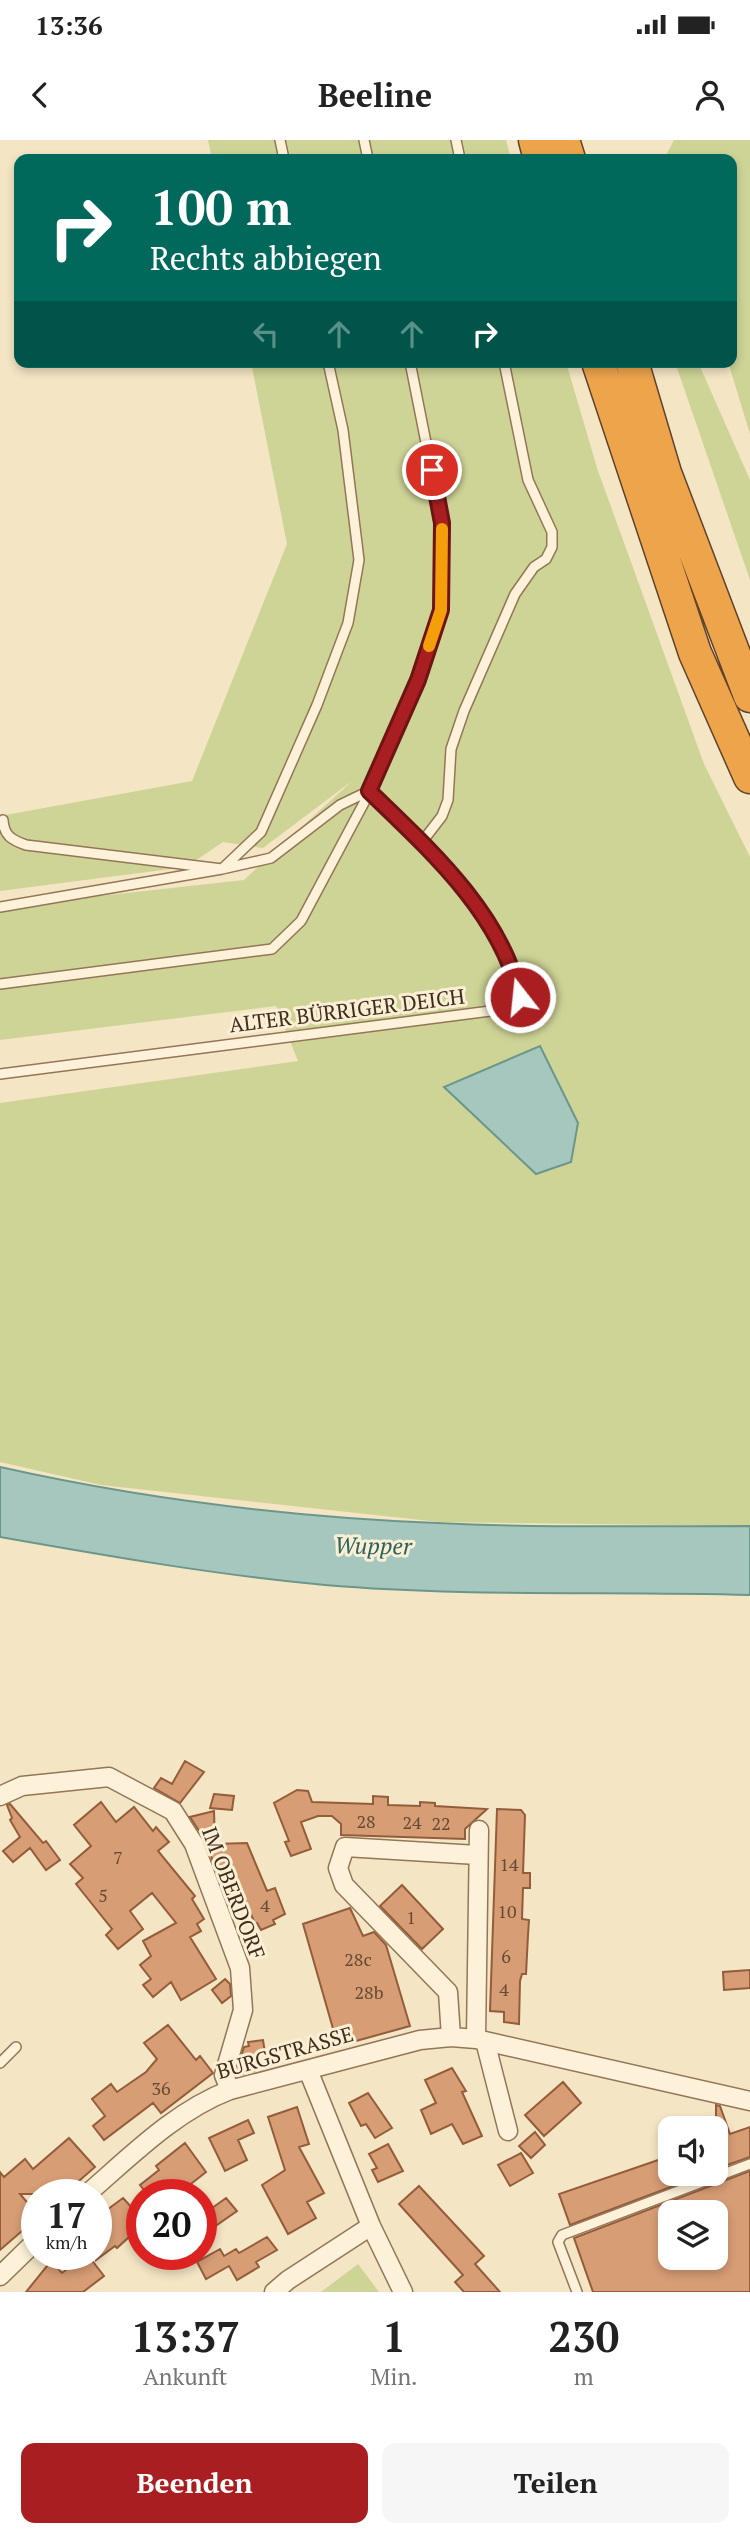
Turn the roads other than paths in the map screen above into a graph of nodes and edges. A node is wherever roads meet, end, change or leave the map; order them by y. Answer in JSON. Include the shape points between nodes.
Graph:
{"nodes":[{"id":1,"x":329,"y":368,"type":"edge"},
{"id":2,"x":411,"y":368,"type":"edge"},
{"id":3,"x":505,"y":368,"type":"edge"},
{"id":4,"x":600,"y":368,"type":"edge"},
{"id":5,"x":634,"y":368,"type":"edge"},
{"id":6,"x":750,"y":696,"type":"edge"},
{"id":7,"x":750,"y":777,"type":"edge"},
{"id":8,"x":369,"y":791,"type":"junction"},
{"id":9,"x":3,"y":820,"type":"dead end"},
{"id":10,"x":422,"y":842,"type":"junction"},
{"id":11,"x":222,"y":869,"type":"junction"},
{"id":12,"x":0,"y":906,"type":"edge"},
{"id":13,"x":0,"y":984,"type":"edge"},
{"id":14,"x":0,"y":1074,"type":"edge"},
{"id":15,"x":0,"y":1796,"type":"edge"},
{"id":16,"x":480,"y":1830,"type":"dead end"},
{"id":17,"x":477,"y":1855,"type":"junction"},
{"id":18,"x":451,"y":2037,"type":"junction"},
{"id":19,"x":480,"y":2040,"type":"junction"},
{"id":20,"x":16,"y":2047,"type":"dead end"},
{"id":21,"x":0,"y":2063,"type":"edge"},
{"id":22,"x":308,"y":2070,"type":"junction"},
{"id":23,"x":230,"y":2090,"type":"junction"},
{"id":24,"x":750,"y":2101,"type":"edge"},
{"id":25,"x":508,"y":2131,"type":"dead end"},
{"id":26,"x":750,"y":2164,"type":"edge"},
{"id":27,"x":105,"y":2179,"type":"edge"},
{"id":28,"x":371,"y":2226,"type":"junction"},
{"id":29,"x":21,"y":2256,"type":"edge"},
{"id":30,"x":0,"y":2276,"type":"edge"},
{"id":31,"x":275,"y":2292,"type":"edge"},
{"id":32,"x":403,"y":2292,"type":"edge"},
{"id":33,"x":577,"y":2292,"type":"edge"}],
"edges":[{"from":1,"to":11,"type":"lane","via":[[359,560],[348,623],[261,832]]},
{"from":2,"to":8,"type":"lane","via":[[442,523],[441,610],[418,680]]},
{"from":3,"to":10,"type":"lane","via":[[528,480],[552,532],[552,547],[515,594],[451,749],[449,800],[443,817]]},
{"from":4,"to":7,"type":"highway","via":[[695,653]]},
{"from":5,"to":6,"type":"highway","via":[[670,485]]},
{"from":8,"to":10,"type":"lane","name":"ALTER BÜRRIGER DEICH"},
{"from":8,"to":11,"type":"lane","via":[[340,805],[271,858]]},
{"from":8,"to":13,"type":"lane","via":[[301,921],[272,949]]},
{"from":9,"to":11,"type":"lane","via":[[10,839],[26,845]]},
{"from":10,"to":14,"type":"lane","name":"ALTER BÜRRIGER DEICH","via":[[492,925],[514,971],[520,997],[506,1009]]},
{"from":11,"to":12,"type":"lane"},
{"from":15,"to":23,"type":"street","name":"IM OBERDORF","via":[[22,1786],[109,1777],[173,1811],[194,1844],[240,1968],[243,2010],[224,2075]]},
{"from":16,"to":17,"type":"street"},
{"from":17,"to":18,"type":"street","via":[[345,1847],[338,1868],[344,1885],[448,1992]]},
{"from":17,"to":19,"type":"street"},
{"from":18,"to":19,"type":"street","name":"BURGSTRASSE"},
{"from":18,"to":22,"type":"street","name":"BURGSTRASSE","via":[[420,2040]]},
{"from":19,"to":24,"type":"street","name":"BURGSTRASSE"},
{"from":19,"to":25,"type":"street"},
{"from":20,"to":21,"type":"lane"},
{"from":22,"to":23,"type":"street","name":"BURGSTRASSE"},
{"from":22,"to":28,"type":"street"},
{"from":23,"to":27,"type":"street","name":"BURGSTRASSE","via":[[178,2118]]},
{"from":26,"to":33,"type":"lane","via":[[562,2235],[558,2242]]},
{"from":28,"to":31,"type":"street"},
{"from":28,"to":32,"type":"street"},
{"from":29,"to":30,"type":"street"}]}
